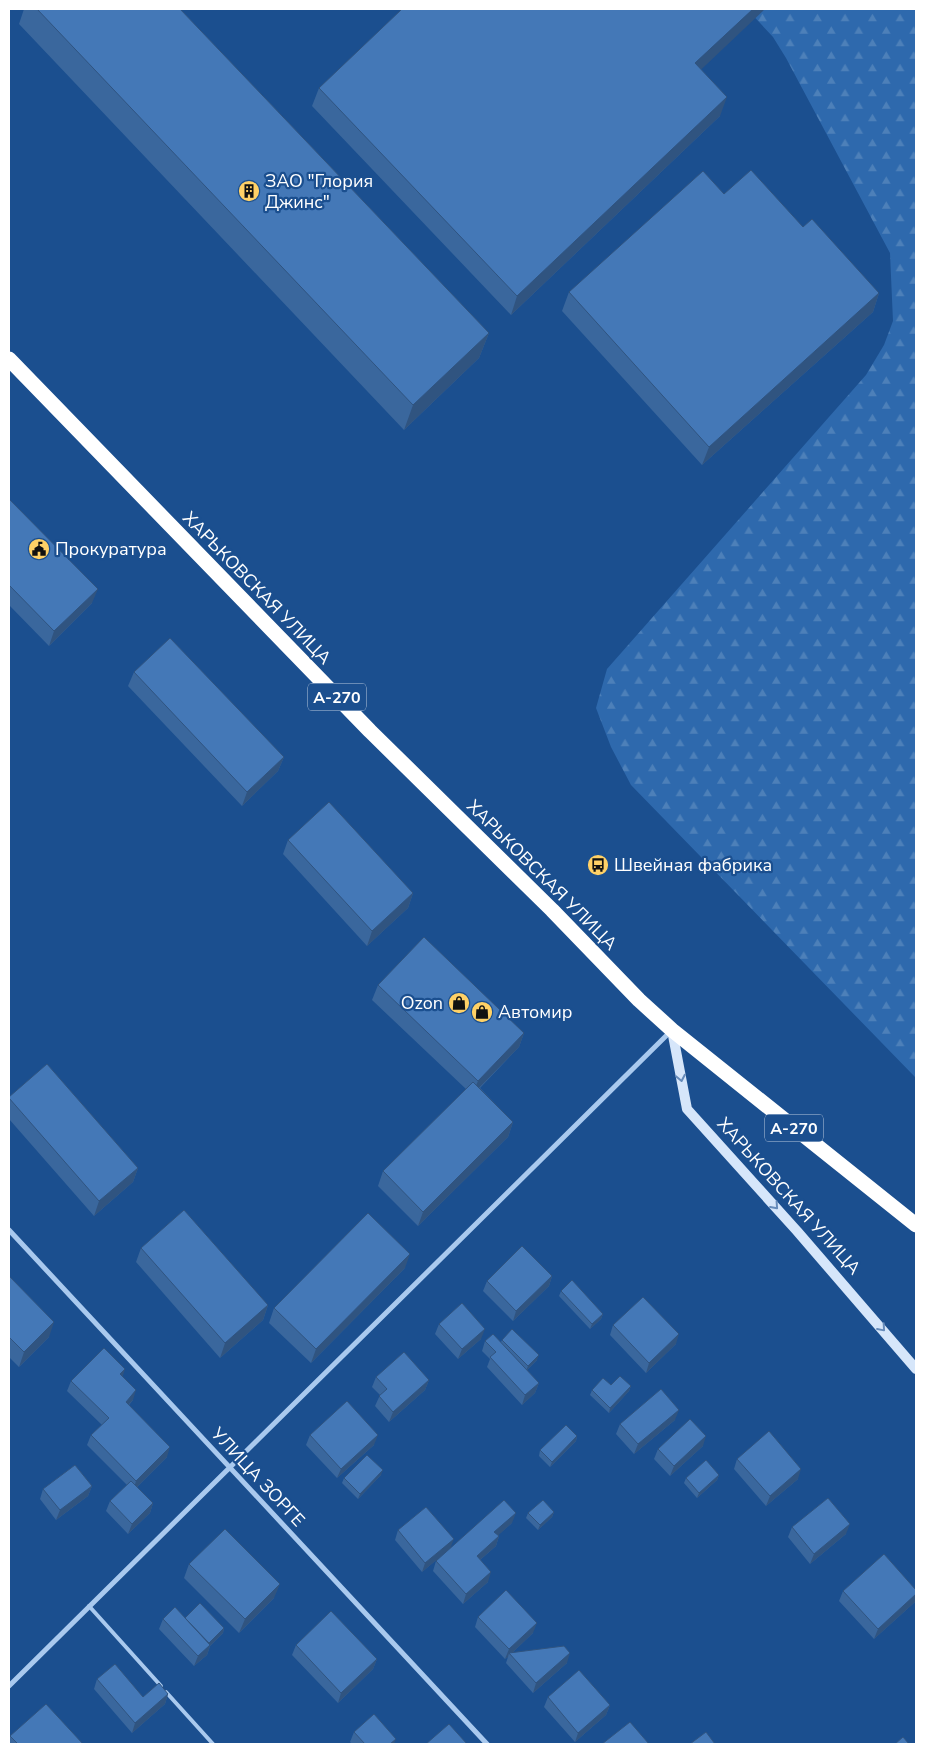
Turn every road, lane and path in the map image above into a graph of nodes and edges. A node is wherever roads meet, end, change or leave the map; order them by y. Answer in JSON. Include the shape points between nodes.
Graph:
{"nodes":[{"id":1,"x":9,"y":359,"type":"edge"},
{"id":2,"x":672,"y":1030,"type":"junction"},
{"id":3,"x":916,"y":1225,"type":"edge"},
{"id":4,"x":9,"y":1230,"type":"edge"},
{"id":5,"x":916,"y":1369,"type":"edge"},
{"id":6,"x":230,"y":1467,"type":"junction"},
{"id":7,"x":89,"y":1606,"type":"junction"},
{"id":8,"x":9,"y":1686,"type":"edge"},
{"id":9,"x":213,"y":1744,"type":"edge"},
{"id":10,"x":487,"y":1744,"type":"edge"}],
"edges":[{"from":1,"to":2,"type":"highway","name":"ХАРЬКОВСКАЯ УЛИЦА","number":"А-270","via":[[370,731]]},
{"from":2,"to":3,"type":"highway","name":"ХАРЬКОВСКАЯ УЛИЦА","number":"А-270"},
{"from":2,"to":5,"type":"main road","name":"ХАРЬКОВСКАЯ УЛИЦА","one_way":true,"via":[[687,1109],[798,1231]]},
{"from":2,"to":6,"type":"street"},
{"from":4,"to":6,"type":"street","name":"УЛИЦА ЗОРГЕ"},
{"from":6,"to":7,"type":"street"},
{"from":6,"to":10,"type":"street","name":"УЛИЦА ЗОРГЕ"},
{"from":7,"to":8,"type":"street"},
{"from":7,"to":9,"type":"lane"}]}
